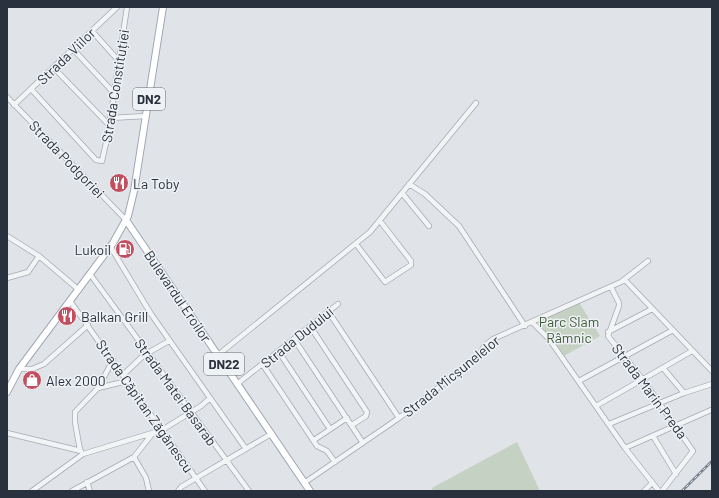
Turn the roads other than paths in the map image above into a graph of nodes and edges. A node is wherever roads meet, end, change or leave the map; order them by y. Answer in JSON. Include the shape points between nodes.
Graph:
{"nodes":[{"id":1,"x":117,"y":7,"type":"edge"},
{"id":2,"x":127,"y":7,"type":"edge"},
{"id":3,"x":163,"y":7,"type":"edge"},
{"id":4,"x":92,"y":31,"type":"junction"},
{"id":5,"x":73,"y":49,"type":"junction"},
{"id":6,"x":118,"y":60,"type":"junction"},
{"id":7,"x":54,"y":68,"type":"junction"},
{"id":8,"x":31,"y":89,"type":"junction"},
{"id":9,"x":113,"y":92,"type":"junction"},
{"id":10,"x":7,"y":97,"type":"edge"},
{"id":11,"x":476,"y":102,"type":"dead end"},
{"id":12,"x":14,"y":105,"type":"junction"},
{"id":13,"x":146,"y":116,"type":"junction"},
{"id":14,"x":110,"y":118,"type":"junction"},
{"id":15,"x":109,"y":125,"type":"junction"},
{"id":16,"x":409,"y":184,"type":"junction"},
{"id":17,"x":402,"y":193,"type":"junction"},
{"id":18,"x":126,"y":220,"type":"junction"},
{"id":19,"x":380,"y":221,"type":"junction"},
{"id":20,"x":429,"y":226,"type":"dead end"},
{"id":21,"x":7,"y":236,"type":"edge"},
{"id":22,"x":356,"y":244,"type":"junction"},
{"id":23,"x":110,"y":246,"type":"junction"},
{"id":24,"x":39,"y":256,"type":"junction"},
{"id":25,"x":648,"y":261,"type":"dead end"},
{"id":26,"x":90,"y":274,"type":"junction"},
{"id":27,"x":7,"y":278,"type":"edge"},
{"id":28,"x":625,"y":280,"type":"junction"},
{"id":29,"x":611,"y":287,"type":"junction"},
{"id":30,"x":78,"y":290,"type":"junction"},
{"id":31,"x":70,"y":301,"type":"junction"},
{"id":32,"x":338,"y":304,"type":"dead end"},
{"id":33,"x":652,"y":309,"type":"junction"},
{"id":34,"x":328,"y":311,"type":"junction"},
{"id":35,"x":532,"y":322,"type":"junction"},
{"id":36,"x":88,"y":325,"type":"junction"},
{"id":37,"x":310,"y":326,"type":"junction"},
{"id":38,"x":525,"y":326,"type":"junction"},
{"id":39,"x":673,"y":330,"type":"junction"},
{"id":40,"x":608,"y":332,"type":"junction"},
{"id":41,"x":294,"y":339,"type":"junction"},
{"id":42,"x":169,"y":341,"type":"junction"},
{"id":43,"x":692,"y":351,"type":"junction"},
{"id":44,"x":279,"y":352,"type":"junction"},
{"id":45,"x":147,"y":353,"type":"junction"},
{"id":46,"x":218,"y":355,"type":"junction"},
{"id":47,"x":624,"y":356,"type":"junction"},
{"id":48,"x":113,"y":360,"type":"junction"},
{"id":49,"x":263,"y":365,"type":"junction"},
{"id":50,"x":663,"y":368,"type":"junction"},
{"id":51,"x":19,"y":369,"type":"junction"},
{"id":52,"x":712,"y":371,"type":"edge"},
{"id":53,"x":123,"y":375,"type":"junction"},
{"id":54,"x":10,"y":379,"type":"edge"},
{"id":55,"x":643,"y":380,"type":"junction"},
{"id":56,"x":127,"y":381,"type":"junction"},
{"id":57,"x":579,"y":381,"type":"junction"},
{"id":58,"x":238,"y":384,"type":"junction"},
{"id":59,"x":712,"y":384,"type":"edge"},
{"id":60,"x":98,"y":388,"type":"junction"},
{"id":61,"x":7,"y":392,"type":"edge"},
{"id":62,"x":684,"y":393,"type":"junction"},
{"id":63,"x":210,"y":398,"type":"junction"},
{"id":64,"x":660,"y":402,"type":"junction"},
{"id":65,"x":596,"y":406,"type":"junction"},
{"id":66,"x":711,"y":410,"type":"edge"},
{"id":67,"x":191,"y":412,"type":"junction"},
{"id":68,"x":347,"y":418,"type":"junction"},
{"id":69,"x":399,"y":418,"type":"junction"},
{"id":70,"x":609,"y":424,"type":"junction"},
{"id":71,"x":352,"y":425,"type":"junction"},
{"id":72,"x":676,"y":425,"type":"junction"},
{"id":73,"x":330,"y":429,"type":"junction"},
{"id":74,"x":162,"y":430,"type":"junction"},
{"id":75,"x":7,"y":433,"type":"edge"},
{"id":76,"x":153,"y":433,"type":"junction"},
{"id":77,"x":271,"y":434,"type":"junction"},
{"id":78,"x":653,"y":436,"type":"junction"},
{"id":79,"x":314,"y":440,"type":"junction"},
{"id":80,"x":363,"y":443,"type":"junction"},
{"id":81,"x":625,"y":448,"type":"junction"},
{"id":82,"x":246,"y":449,"type":"junction"},
{"id":83,"x":82,"y":452,"type":"junction"},
{"id":84,"x":134,"y":457,"type":"junction"},
{"id":85,"x":226,"y":460,"type":"junction"},
{"id":86,"x":335,"y":462,"type":"junction"},
{"id":87,"x":676,"y":474,"type":"junction"},
{"id":88,"x":195,"y":478,"type":"junction"},
{"id":89,"x":87,"y":482,"type":"junction"},
{"id":90,"x":304,"y":483,"type":"junction"},
{"id":91,"x":652,"y":483,"type":"junction"},
{"id":92,"x":178,"y":490,"type":"edge"},
{"id":93,"x":32,"y":491,"type":"edge"},
{"id":94,"x":72,"y":491,"type":"edge"},
{"id":95,"x":90,"y":491,"type":"edge"},
{"id":96,"x":149,"y":491,"type":"edge"},
{"id":97,"x":205,"y":491,"type":"edge"},
{"id":98,"x":249,"y":491,"type":"edge"},
{"id":99,"x":310,"y":491,"type":"edge"},
{"id":100,"x":644,"y":491,"type":"edge"},
{"id":101,"x":659,"y":491,"type":"edge"},
{"id":102,"x":663,"y":491,"type":"edge"}],
"edges":[{"from":1,"to":4,"type":"street","name":"Strada Viilor"},
{"from":2,"to":6,"type":"street","name":"Strada Constituției"},
{"from":3,"to":13,"type":"main road","number":"DN2"},
{"from":4,"to":5,"type":"street","name":"Strada Viilor"},
{"from":4,"to":6,"type":"street"},
{"from":5,"to":7,"type":"street","name":"Strada Viilor"},
{"from":5,"to":9,"type":"street"},
{"from":6,"to":9,"type":"street","name":"Strada Constituției"},
{"from":7,"to":8,"type":"street","name":"Strada Viilor"},
{"from":7,"to":15,"type":"street"},
{"from":8,"to":12,"type":"street","name":"Strada Viilor"},
{"from":8,"to":15,"type":"street","name":"Strada Constituției","via":[[98,162],[103,159]]},
{"from":9,"to":14,"type":"street","name":"Strada Constituției"},
{"from":10,"to":12,"type":"street","name":"Strada Podgoriei"},
{"from":11,"to":16,"type":"street"},
{"from":12,"to":18,"type":"street","name":"Strada Podgoriei"},
{"from":13,"to":14,"type":"street"},
{"from":13,"to":18,"type":"main road","number":"DN2","via":[[134,191]]},
{"from":14,"to":15,"type":"street","name":"Strada Constituției"},
{"from":16,"to":17,"type":"street"},
{"from":16,"to":38,"type":"street","via":[[419,189],[459,226]]},
{"from":17,"to":19,"type":"street"},
{"from":17,"to":20,"type":"street"},
{"from":18,"to":23,"type":"main road","number":"DN2"},
{"from":18,"to":46,"type":"main road","name":"Bulevardul Eroilor","number":"DN22"},
{"from":19,"to":22,"type":"street"},
{"from":19,"to":22,"type":"street","via":[[411,261],[411,266],[385,282]]},
{"from":21,"to":24,"type":"street"},
{"from":22,"to":46,"type":"street"},
{"from":23,"to":26,"type":"main road","number":"DN2"},
{"from":23,"to":42,"type":"street"},
{"from":24,"to":27,"type":"street","via":[[28,272]]},
{"from":24,"to":30,"type":"street"},
{"from":25,"to":28,"type":"street","name":"Strada Micșunelelor"},
{"from":26,"to":30,"type":"main road","number":"DN2"},
{"from":26,"to":45,"type":"street","name":"Strada Matei Basarab"},
{"from":28,"to":29,"type":"street","name":"Strada Micșunelelor"},
{"from":28,"to":33,"type":"street"},
{"from":29,"to":35,"type":"street","name":"Strada Micșunelelor"},
{"from":29,"to":40,"type":"street","via":[[619,303]]},
{"from":30,"to":31,"type":"main road","number":"DN2"},
{"from":31,"to":36,"type":"street","name":"Strada Căpitan Zăgănescu"},
{"from":31,"to":51,"type":"main road","number":"DN2"},
{"from":32,"to":34,"type":"street","name":"Strada Dudului"},
{"from":33,"to":39,"type":"street"},
{"from":33,"to":40,"type":"street"},
{"from":34,"to":37,"type":"street","name":"Strada Dudului"},
{"from":34,"to":69,"type":"street"},
{"from":35,"to":38,"type":"street","name":"Strada Micșunelelor"},
{"from":35,"to":57,"type":"street"},
{"from":36,"to":48,"type":"street","name":"Strada Căpitan Zăgănescu"},
{"from":36,"to":51,"type":"street","via":[[44,364],[32,369]]},
{"from":37,"to":41,"type":"street","name":"Strada Dudului"},
{"from":37,"to":71,"type":"street","via":[[367,412],[366,416]]},
{"from":38,"to":69,"type":"street","name":"Strada Micșunelelor","via":[[487,343],[479,356]]},
{"from":39,"to":43,"type":"street"},
{"from":39,"to":47,"type":"street"},
{"from":40,"to":47,"type":"street","name":"Strada Marin Preda","via":[[608,336]]},
{"from":41,"to":44,"type":"street","name":"Strada Dudului"},
{"from":41,"to":68,"type":"street"},
{"from":42,"to":45,"type":"street"},
{"from":42,"to":63,"type":"street"},
{"from":43,"to":50,"type":"street"},
{"from":43,"to":52,"type":"street"},
{"from":44,"to":49,"type":"street","name":"Strada Dudului"},
{"from":44,"to":73,"type":"street"},
{"from":45,"to":53,"type":"street"},
{"from":45,"to":67,"type":"street","name":"Strada Matei Basarab"},
{"from":46,"to":58,"type":"main road","name":"Bulevardul Eroilor","number":"DN22"},
{"from":47,"to":55,"type":"street","name":"Strada Marin Preda"},
{"from":47,"to":57,"type":"street"},
{"from":48,"to":53,"type":"street","name":"Strada Căpitan Zăgănescu"},
{"from":48,"to":60,"type":"street"},
{"from":49,"to":58,"type":"street","name":"Strada Dudului"},
{"from":49,"to":79,"type":"street"},
{"from":50,"to":55,"type":"street"},
{"from":50,"to":62,"type":"street"},
{"from":51,"to":54,"type":"main road","number":"DN2"},
{"from":53,"to":56,"type":"street","name":"Strada Căpitan Zăgănescu"},
{"from":54,"to":61,"type":"main road","number":"DN2"},
{"from":55,"to":64,"type":"street","name":"Strada Marin Preda"},
{"from":55,"to":65,"type":"street"},
{"from":56,"to":60,"type":"street"},
{"from":56,"to":74,"type":"street","name":"Strada Căpitan Zăgănescu"},
{"from":57,"to":65,"type":"street"},
{"from":58,"to":77,"type":"main road","name":"Bulevardul Eroilor","number":"DN22"},
{"from":59,"to":62,"type":"street"},
{"from":60,"to":83,"type":"street","via":[[75,412]]},
{"from":62,"to":64,"type":"street"},
{"from":63,"to":67,"type":"street"},
{"from":63,"to":82,"type":"street"},
{"from":64,"to":70,"type":"street"},
{"from":64,"to":72,"type":"street","name":"Strada Marin Preda"},
{"from":65,"to":70,"type":"street"},
{"from":66,"to":72,"type":"street"},
{"from":67,"to":74,"type":"street"},
{"from":67,"to":85,"type":"street","name":"Strada Matei Basarab"},
{"from":68,"to":71,"type":"street"},
{"from":68,"to":73,"type":"street"},
{"from":69,"to":80,"type":"street","name":"Strada Micșunelelor"},
{"from":70,"to":81,"type":"street"},
{"from":71,"to":80,"type":"street"},
{"from":72,"to":78,"type":"street"},
{"from":72,"to":87,"type":"street","name":"Strada Marin Preda","via":[[693,451]]},
{"from":73,"to":79,"type":"street"},
{"from":74,"to":76,"type":"street"},
{"from":74,"to":88,"type":"street","name":"Strada Căpitan Zăgănescu"},
{"from":75,"to":83,"type":"street"},
{"from":76,"to":83,"type":"street"},
{"from":76,"to":84,"type":"street"},
{"from":77,"to":82,"type":"street"},
{"from":77,"to":90,"type":"main road","name":"Bulevardul Eroilor","number":"DN22"},
{"from":78,"to":81,"type":"street"},
{"from":78,"to":87,"type":"street"},
{"from":79,"to":86,"type":"street"},
{"from":80,"to":86,"type":"street","name":"Strada Micșunelelor"},
{"from":81,"to":91,"type":"street"},
{"from":82,"to":85,"type":"street"},
{"from":83,"to":93,"type":"street"},
{"from":84,"to":89,"type":"street"},
{"from":84,"to":96,"type":"street","via":[[146,478]]},
{"from":85,"to":88,"type":"street"},
{"from":85,"to":98,"type":"street","name":"Strada Matei Basarab"},
{"from":86,"to":90,"type":"street","name":"Strada Micșunelelor"},
{"from":87,"to":102,"type":"street"},
{"from":88,"to":92,"type":"street"},
{"from":88,"to":97,"type":"street","name":"Strada Căpitan Zăgănescu"},
{"from":89,"to":94,"type":"street"},
{"from":89,"to":95,"type":"street"},
{"from":90,"to":99,"type":"main road","name":"Bulevardul Eroilor","number":"DN22"},
{"from":91,"to":100,"type":"street"},
{"from":91,"to":101,"type":"street"}]}
